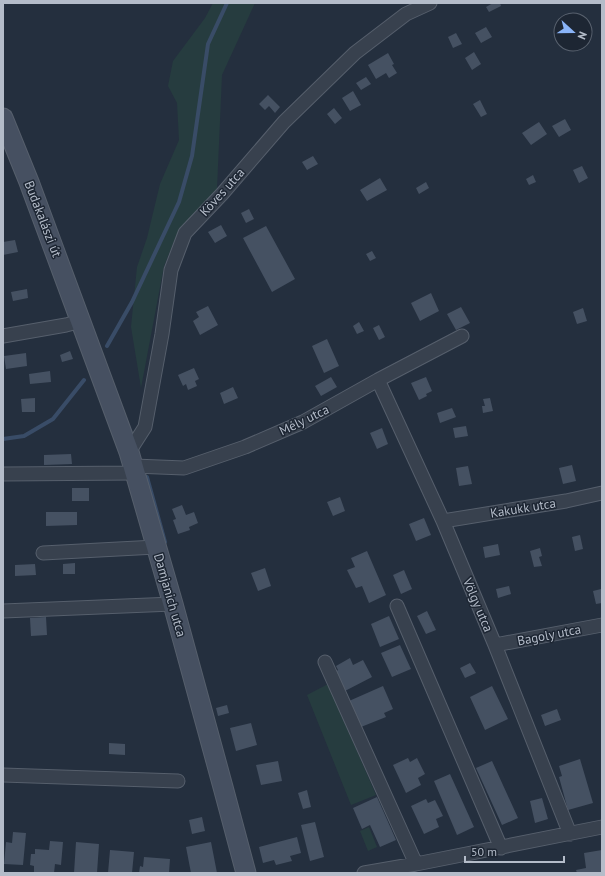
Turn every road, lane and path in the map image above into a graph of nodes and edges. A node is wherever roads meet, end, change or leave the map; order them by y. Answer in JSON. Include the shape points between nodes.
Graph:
{"nodes":[{"id":1,"x":430,"y":3,"type":"edge"},
{"id":2,"x":3,"y":118,"type":"edge"},
{"id":3,"x":81,"y":321,"type":"junction"},
{"id":4,"x":3,"y":336,"type":"edge"},
{"id":5,"x":462,"y":336,"type":"dead end"},
{"id":6,"x":378,"y":380,"type":"junction"},
{"id":7,"x":133,"y":464,"type":"junction"},
{"id":8,"x":3,"y":474,"type":"edge"},
{"id":9,"x":602,"y":493,"type":"edge"},
{"id":10,"x":443,"y":521,"type":"junction"},
{"id":11,"x":156,"y":547,"type":"junction"},
{"id":12,"x":43,"y":553,"type":"dead end"},
{"id":13,"x":173,"y":604,"type":"junction"},
{"id":14,"x":397,"y":606,"type":"dead end"},
{"id":15,"x":3,"y":611,"type":"edge"},
{"id":16,"x":602,"y":625,"type":"edge"},
{"id":17,"x":495,"y":645,"type":"junction"},
{"id":18,"x":324,"y":662,"type":"dead end"},
{"id":19,"x":3,"y":776,"type":"edge"},
{"id":20,"x":178,"y":781,"type":"dead end"},
{"id":21,"x":602,"y":827,"type":"edge"},
{"id":22,"x":570,"y":834,"type":"junction"},
{"id":23,"x":501,"y":848,"type":"junction"},
{"id":24,"x":416,"y":864,"type":"junction"},
{"id":25,"x":246,"y":873,"type":"edge"},
{"id":26,"x":364,"y":873,"type":"edge"}],
"edges":[{"from":1,"to":7,"type":"street","name":"Köves utca","via":[[406,14],[355,53],[284,122],[185,233],[171,270],[145,427]]},
{"from":2,"to":3,"type":"main road","name":"Budakalászi út"},
{"from":3,"to":4,"type":"street"},
{"from":3,"to":7,"type":"main road","name":"Damjanich utca"},
{"from":5,"to":6,"type":"street","name":"Mély utca"},
{"from":6,"to":7,"type":"street","name":"Mély utca","via":[[303,422],[238,450],[184,468]]},
{"from":6,"to":10,"type":"street","name":"Völgy utca"},
{"from":7,"to":8,"type":"street","name":"Mély utca"},
{"from":7,"to":11,"type":"main road","name":"Damjanich utca"},
{"from":9,"to":10,"type":"street","name":"Kakukk utca"},
{"from":10,"to":17,"type":"street","name":"Völgy utca"},
{"from":11,"to":12,"type":"street"},
{"from":11,"to":13,"type":"main road","name":"Damjanich utca"},
{"from":13,"to":15,"type":"street"},
{"from":13,"to":25,"type":"main road","name":"Damjanich utca"},
{"from":14,"to":23,"type":"street"},
{"from":16,"to":17,"type":"street","name":"Bagoly utca"},
{"from":17,"to":22,"type":"street","name":"Völgy utca"},
{"from":18,"to":24,"type":"street"},
{"from":19,"to":20,"type":"street"},
{"from":21,"to":22,"type":"street"},
{"from":22,"to":23,"type":"street"},
{"from":23,"to":24,"type":"street"},
{"from":24,"to":26,"type":"street"}]}
